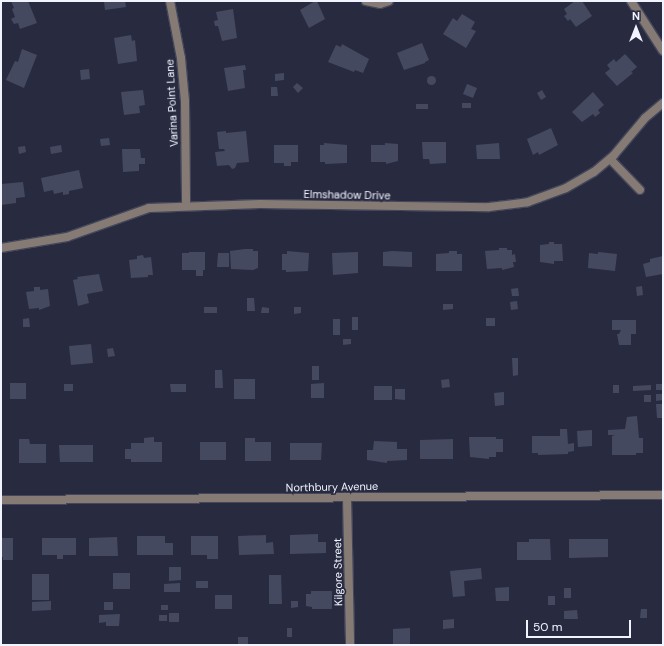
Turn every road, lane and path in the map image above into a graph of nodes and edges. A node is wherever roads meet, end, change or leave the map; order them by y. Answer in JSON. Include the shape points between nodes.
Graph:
{"nodes":[{"id":1,"x":170,"y":1,"type":"edge"},
{"id":2,"x":366,"y":1,"type":"edge"},
{"id":3,"x":389,"y":1,"type":"edge"},
{"id":4,"x":631,"y":1,"type":"edge"},
{"id":5,"x":663,"y":51,"type":"edge"},
{"id":6,"x":663,"y":102,"type":"edge"},
{"id":7,"x":610,"y":158,"type":"junction"},
{"id":8,"x":640,"y":190,"type":"dead end"},
{"id":9,"x":186,"y":205,"type":"junction"},
{"id":10,"x":1,"y":248,"type":"edge"},
{"id":11,"x":663,"y":495,"type":"edge"},
{"id":12,"x":347,"y":498,"type":"junction"},
{"id":13,"x":1,"y":500,"type":"edge"},
{"id":14,"x":350,"y":645,"type":"edge"}],
"edges":[{"from":1,"to":9,"type":"street","name":"Varina Point Lane","via":[[181,58]]},
{"from":2,"to":3,"type":"street","via":[[380,4]]},
{"from":4,"to":5,"type":"street"},
{"from":6,"to":7,"type":"street","name":"Elmshadow Drive","via":[[645,118]]},
{"from":7,"to":8,"type":"street"},
{"from":7,"to":9,"type":"street","name":"Elmshadow Drive","via":[[594,172],[566,188],[528,202],[489,208]]},
{"from":9,"to":10,"type":"street","name":"Elmshadow Drive","via":[[149,208],[67,237]]},
{"from":11,"to":12,"type":"street","name":"Northbury Avenue"},
{"from":12,"to":13,"type":"street","name":"Northbury Avenue"},
{"from":12,"to":14,"type":"street","name":"Kilgore Street"}]}
